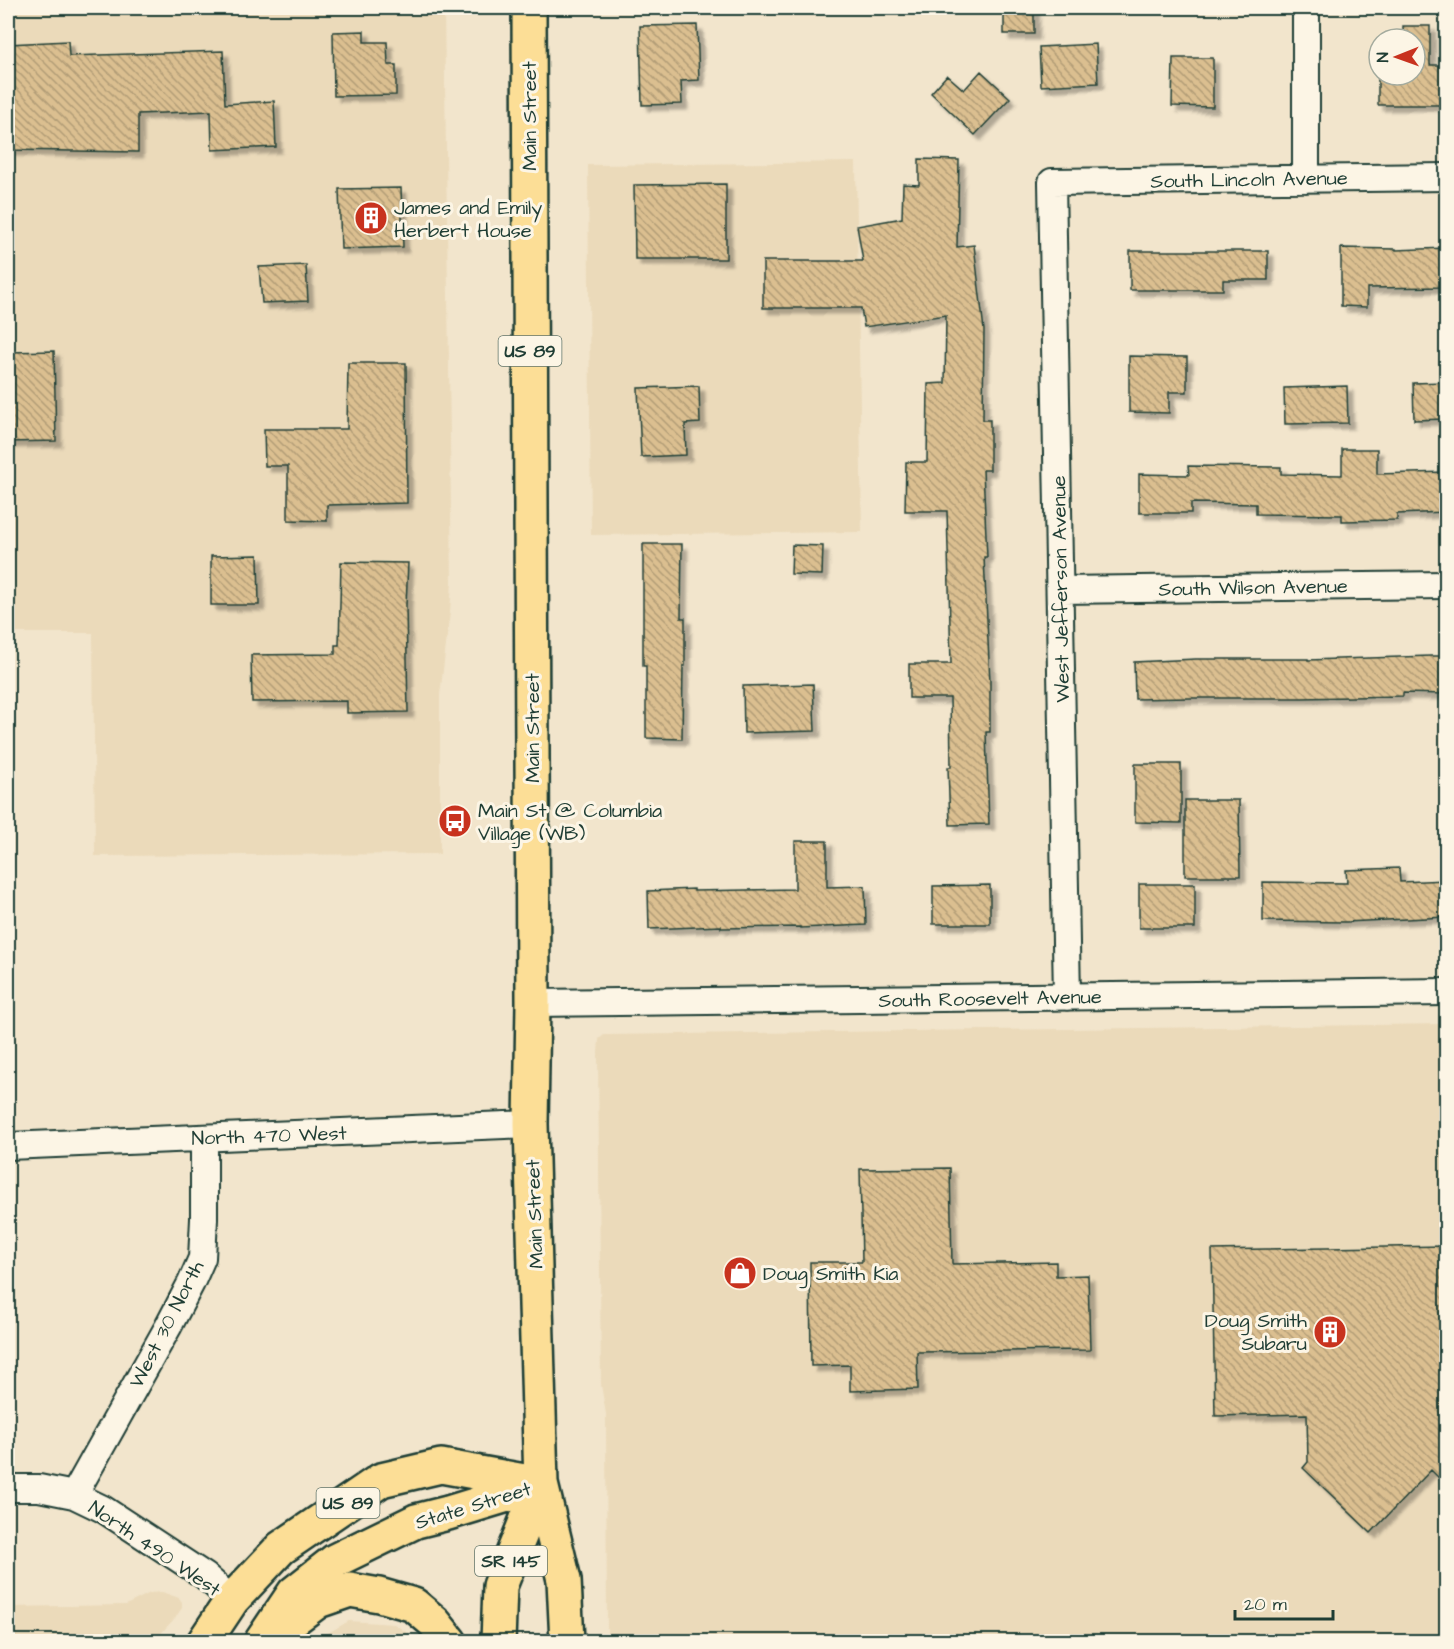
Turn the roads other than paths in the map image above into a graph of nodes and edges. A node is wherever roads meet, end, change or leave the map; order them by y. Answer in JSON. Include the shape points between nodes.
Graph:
{"nodes":[{"id":1,"x":529,"y":8,"type":"edge"},
{"id":2,"x":1306,"y":8,"type":"edge"},
{"id":3,"x":1446,"y":177,"type":"edge"},
{"id":4,"x":1306,"y":179,"type":"junction"},
{"id":5,"x":1052,"y":182,"type":"joint"},
{"id":6,"x":1446,"y":585,"type":"edge"},
{"id":7,"x":1060,"y":590,"type":"junction"},
{"id":8,"x":1446,"y":992,"type":"edge"},
{"id":9,"x":1067,"y":997,"type":"junction"},
{"id":10,"x":533,"y":1003,"type":"junction"},
{"id":11,"x":531,"y":1124,"type":"junction"},
{"id":12,"x":204,"y":1138,"type":"junction"},
{"id":13,"x":8,"y":1146,"type":"edge"},
{"id":14,"x":541,"y":1484,"type":"junction"},
{"id":15,"x":8,"y":1488,"type":"edge"},
{"id":16,"x":74,"y":1495,"type":"junction"},
{"id":17,"x":232,"y":1600,"type":"junction"},
{"id":18,"x":204,"y":1641,"type":"edge"},
{"id":19,"x":262,"y":1641,"type":"edge"},
{"id":20,"x":450,"y":1641,"type":"edge"},
{"id":21,"x":498,"y":1641,"type":"edge"},
{"id":22,"x":567,"y":1641,"type":"edge"}],
"edges":[{"from":1,"to":10,"type":"main road","name":"Main Street","number":"US 89"},
{"from":2,"to":4,"type":"street"},
{"from":3,"to":4,"type":"street","name":"South Lincoln Avenue"},
{"from":4,"to":5,"type":"street","name":"South Lincoln Avenue"},
{"from":5,"to":7,"type":"street","name":"West Jefferson Avenue"},
{"from":6,"to":7,"type":"street","name":"South Wilson Avenue"},
{"from":7,"to":9,"type":"street","name":"West Jefferson Avenue"},
{"from":8,"to":9,"type":"street","name":"South Roosevelt Avenue"},
{"from":9,"to":10,"type":"street","name":"South Roosevelt Avenue"},
{"from":10,"to":11,"type":"main road","name":"Main Street","number":"US 89"},
{"from":11,"to":12,"type":"street","name":"North 470 West"},
{"from":11,"to":14,"type":"main road","name":"Main Street","number":"US 89"},
{"from":12,"to":13,"type":"street","name":"North 470 West"},
{"from":12,"to":16,"type":"street","name":"West 30 North","via":[[202,1258]]},
{"from":14,"to":17,"type":"main road","name":"State Street","number":"US 89","via":[[441,1466],[381,1480],[281,1548]]},
{"from":14,"to":19,"type":"main road","name":"State Street","number":"US 89","via":[[416,1521],[336,1560],[294,1593]]},
{"from":14,"to":21,"type":"main road","name":"Main Street","number":"SR 145","via":[[500,1586]]},
{"from":14,"to":22,"type":"main road","name":"Main Street","number":"SR 145","via":[[564,1580]]},
{"from":15,"to":16,"type":"street","name":"North 490 West","via":[[39,1488]]},
{"from":16,"to":17,"type":"street","name":"North 490 West","via":[[103,1509],[205,1576]]},
{"from":17,"to":18,"type":"main road","name":"State Street","number":"US 89"},
{"from":19,"to":20,"type":"main road","name":"State Street","number":"US 89","via":[[318,1601],[350,1590],[414,1605]]}]}
